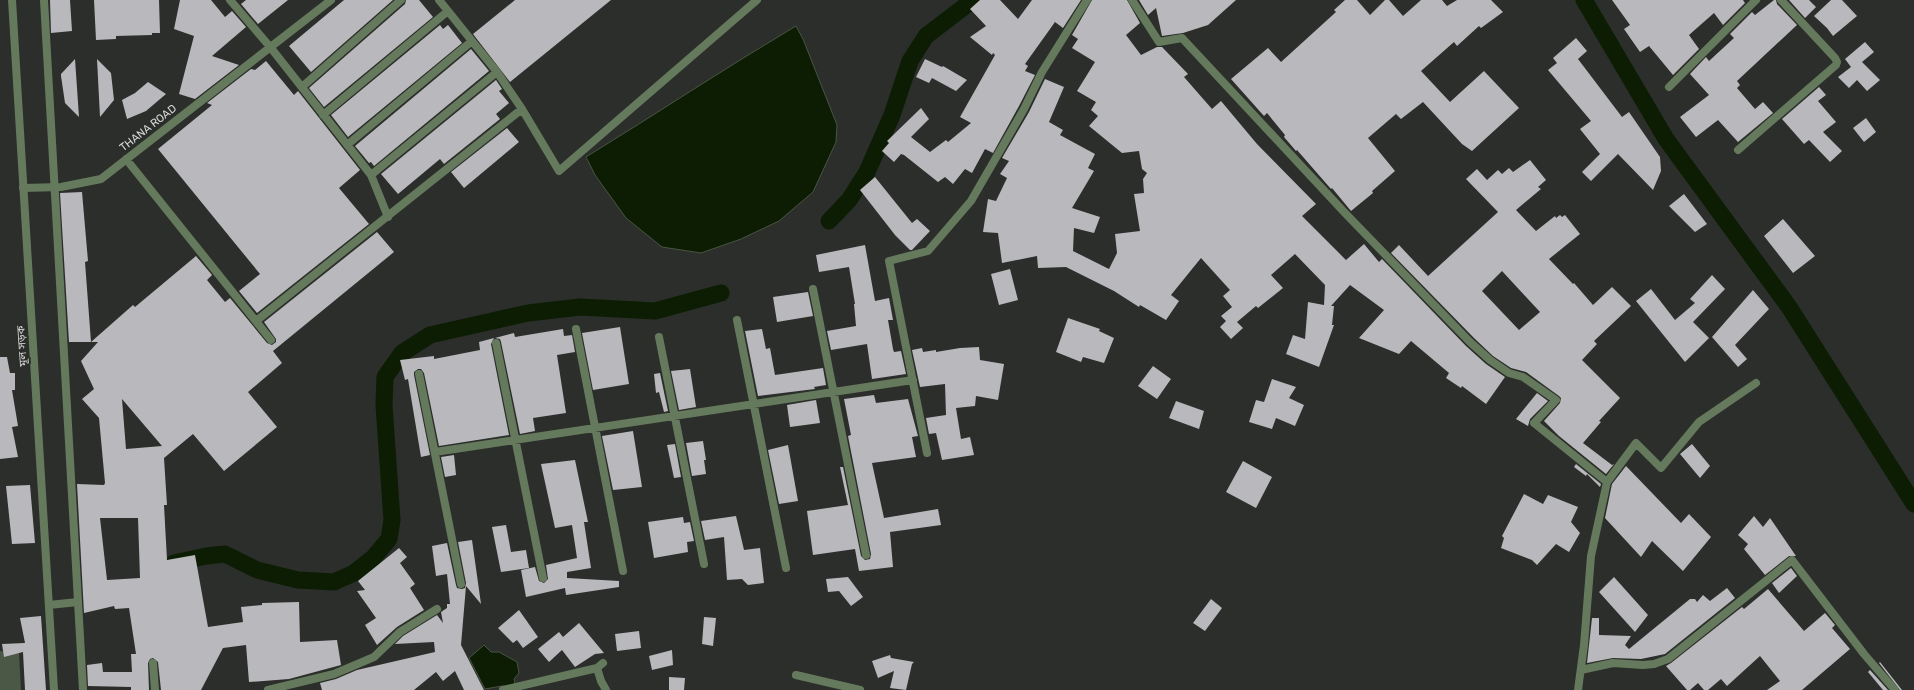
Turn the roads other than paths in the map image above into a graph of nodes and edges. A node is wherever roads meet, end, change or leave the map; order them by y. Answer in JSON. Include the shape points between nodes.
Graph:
{"nodes":[{"id":1,"x":12,"y":0,"type":"edge"},
{"id":2,"x":44,"y":0,"type":"edge"},
{"id":3,"x":230,"y":0,"type":"edge"},
{"id":4,"x":332,"y":0,"type":"edge"},
{"id":5,"x":401,"y":0,"type":"edge"},
{"id":6,"x":440,"y":0,"type":"edge"},
{"id":7,"x":757,"y":0,"type":"edge"},
{"id":8,"x":1087,"y":0,"type":"edge"},
{"id":9,"x":1132,"y":0,"type":"edge"},
{"id":10,"x":1756,"y":0,"type":"edge"},
{"id":11,"x":1781,"y":0,"type":"edge"},
{"id":12,"x":448,"y":11,"type":"junction"},
{"id":13,"x":472,"y":41,"type":"junction"},
{"id":14,"x":271,"y":48,"type":"junction"},
{"id":15,"x":497,"y":72,"type":"junction"},
{"id":16,"x":302,"y":87,"type":"junction"},
{"id":17,"x":1670,"y":87,"type":"dead end"},
{"id":18,"x":522,"y":109,"type":"junction"},
{"id":19,"x":323,"y":115,"type":"junction"},
{"id":20,"x":347,"y":145,"type":"junction"},
{"id":21,"x":1738,"y":150,"type":"dead end"},
{"id":22,"x":126,"y":159,"type":"junction"},
{"id":23,"x":371,"y":175,"type":"junction"},
{"id":24,"x":54,"y":187,"type":"junction"},
{"id":25,"x":23,"y":188,"type":"junction"},
{"id":26,"x":388,"y":217,"type":"junction"},
{"id":27,"x":813,"y":289,"type":"dead end"},
{"id":28,"x":256,"y":320,"type":"junction"},
{"id":29,"x":737,"y":320,"type":"dead end"},
{"id":30,"x":576,"y":329,"type":"dead end"},
{"id":31,"x":659,"y":337,"type":"dead end"},
{"id":32,"x":271,"y":340,"type":"dead end"},
{"id":33,"x":496,"y":343,"type":"dead end"},
{"id":34,"x":419,"y":374,"type":"dead end"},
{"id":35,"x":913,"y":380,"type":"junction"},
{"id":36,"x":1756,"y":383,"type":"dead end"},
{"id":37,"x":834,"y":392,"type":"junction"},
{"id":38,"x":753,"y":404,"type":"junction"},
{"id":39,"x":675,"y":416,"type":"junction"},
{"id":40,"x":595,"y":428,"type":"junction"},
{"id":41,"x":515,"y":440,"type":"junction"},
{"id":42,"x":435,"y":452,"type":"junction"},
{"id":43,"x":927,"y":453,"type":"dead end"},
{"id":44,"x":1607,"y":482,"type":"junction"},
{"id":45,"x":866,"y":555,"type":"dead end"},
{"id":46,"x":704,"y":564,"type":"dead end"},
{"id":47,"x":786,"y":568,"type":"dead end"},
{"id":48,"x":623,"y":571,"type":"dead end"},
{"id":49,"x":543,"y":578,"type":"dead end"},
{"id":50,"x":461,"y":584,"type":"dead end"},
{"id":51,"x":78,"y":602,"type":"junction"},
{"id":52,"x":49,"y":605,"type":"junction"},
{"id":53,"x":437,"y":609,"type":"dead end"},
{"id":54,"x":153,"y":663,"type":"dead end"},
{"id":55,"x":1581,"y":670,"type":"junction"},
{"id":56,"x":796,"y":675,"type":"dead end"},
{"id":57,"x":54,"y":690,"type":"edge"},
{"id":58,"x":83,"y":690,"type":"edge"},
{"id":59,"x":155,"y":690,"type":"edge"},
{"id":60,"x":268,"y":690,"type":"edge"},
{"id":61,"x":503,"y":690,"type":"edge"},
{"id":62,"x":606,"y":690,"type":"edge"},
{"id":63,"x":860,"y":690,"type":"edge"},
{"id":64,"x":1578,"y":690,"type":"edge"},
{"id":65,"x":1895,"y":690,"type":"edge"}],
"edges":[{"from":1,"to":25,"type":"street","name":"মূল সড়ক"},
{"from":2,"to":24,"type":"street"},
{"from":3,"to":14,"type":"street"},
{"from":4,"to":14,"type":"street","name":"THANA ROAD"},
{"from":5,"to":16,"type":"street"},
{"from":6,"to":12,"type":"street"},
{"from":7,"to":18,"type":"street","via":[[559,171]]},
{"from":8,"to":35,"type":"street","via":[[1042,72],[1024,109],[971,201],[928,251],[889,261]]},
{"from":9,"to":44,"type":"street","via":[[1159,42],[1182,38],[1345,213],[1470,342],[1509,373],[1523,377],[1556,400],[1534,423]]},
{"from":10,"to":17,"type":"street"},
{"from":11,"to":21,"type":"street","via":[[1837,62]]},
{"from":12,"to":13,"type":"street"},
{"from":12,"to":19,"type":"street"},
{"from":13,"to":15,"type":"street"},
{"from":13,"to":20,"type":"street"},
{"from":14,"to":16,"type":"street"},
{"from":14,"to":22,"type":"street","name":"THANA ROAD"},
{"from":15,"to":18,"type":"street"},
{"from":15,"to":23,"type":"street"},
{"from":16,"to":19,"type":"street"},
{"from":18,"to":26,"type":"street"},
{"from":19,"to":20,"type":"street"},
{"from":20,"to":23,"type":"street"},
{"from":22,"to":24,"type":"street","name":"THANA ROAD","via":[[101,179]]},
{"from":22,"to":28,"type":"street"},
{"from":23,"to":26,"type":"street"},
{"from":24,"to":25,"type":"street","name":"THANA ROAD"},
{"from":24,"to":51,"type":"street"},
{"from":25,"to":52,"type":"street","name":"মূল সড়ক"},
{"from":26,"to":28,"type":"street"},
{"from":27,"to":37,"type":"street"},
{"from":28,"to":32,"type":"street"},
{"from":29,"to":38,"type":"street"},
{"from":30,"to":40,"type":"street"},
{"from":31,"to":39,"type":"street"},
{"from":33,"to":41,"type":"street"},
{"from":34,"to":42,"type":"street"},
{"from":35,"to":37,"type":"street"},
{"from":35,"to":43,"type":"street"},
{"from":36,"to":44,"type":"street","via":[[1699,422],[1661,468],[1636,443]]},
{"from":37,"to":38,"type":"street"},
{"from":37,"to":45,"type":"street"},
{"from":38,"to":39,"type":"street"},
{"from":38,"to":47,"type":"street"},
{"from":39,"to":40,"type":"street"},
{"from":39,"to":46,"type":"street"},
{"from":40,"to":41,"type":"street"},
{"from":40,"to":48,"type":"street"},
{"from":41,"to":42,"type":"street"},
{"from":41,"to":49,"type":"street"},
{"from":42,"to":50,"type":"street"},
{"from":44,"to":55,"type":"street","via":[[1591,556]]},
{"from":51,"to":52,"type":"street"},
{"from":51,"to":58,"type":"street"},
{"from":52,"to":57,"type":"street","name":"মূল সড়ক"},
{"from":53,"to":60,"type":"street","via":[[400,632],[374,657],[334,674]]},
{"from":54,"to":59,"type":"street"},
{"from":55,"to":64,"type":"street"},
{"from":55,"to":65,"type":"street","via":[[1613,663],[1654,664],[1668,659],[1792,560]]},
{"from":56,"to":63,"type":"street"},
{"from":61,"to":62,"type":"street","via":[[600,666],[601,681]]}]}
